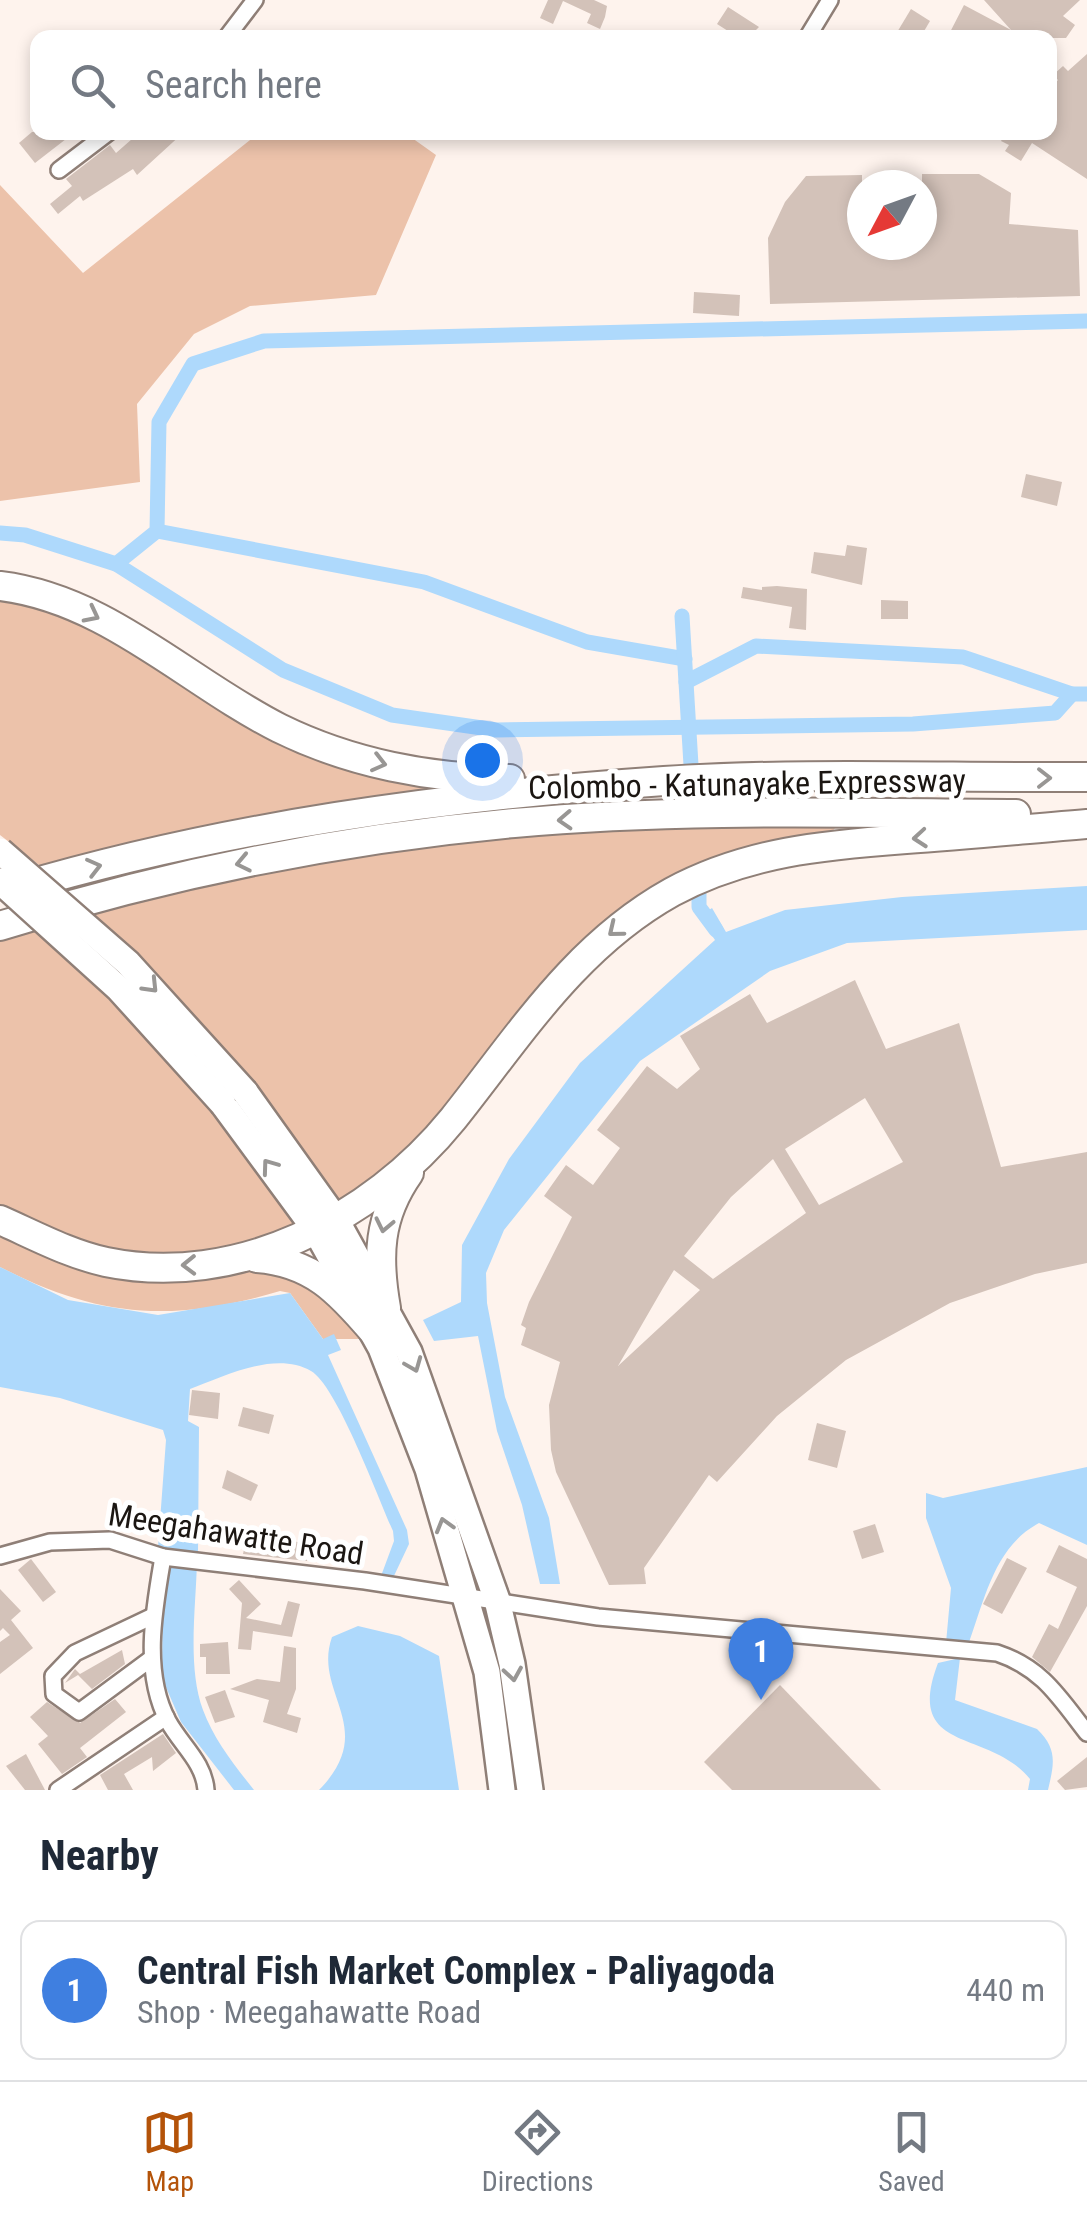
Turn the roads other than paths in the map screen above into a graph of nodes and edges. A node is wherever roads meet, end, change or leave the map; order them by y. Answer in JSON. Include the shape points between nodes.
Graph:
{"nodes":[{"id":1,"x":255,"y":0,"type":"edge"},
{"id":2,"x":830,"y":0,"type":"edge"},
{"id":3,"x":232,"y":30,"type":"edge"},
{"id":4,"x":811,"y":30,"type":"edge"},
{"id":5,"x":98,"y":140,"type":"edge"},
{"id":6,"x":59,"y":170,"type":"dead end"},
{"id":7,"x":0,"y":586,"type":"edge"},
{"id":8,"x":1087,"y":777,"type":"edge"},
{"id":9,"x":666,"y":781,"type":"junction"},
{"id":10,"x":1087,"y":814,"type":"edge"},
{"id":11,"x":1087,"y":824,"type":"edge"},
{"id":12,"x":0,"y":851,"type":"edge"},
{"id":13,"x":0,"y":881,"type":"edge"},
{"id":14,"x":0,"y":893,"type":"edge"},
{"id":15,"x":0,"y":926,"type":"edge"},
{"id":16,"x":234,"y":1098,"type":"junction"},
{"id":17,"x":424,"y":1151,"type":"junction"},
{"id":18,"x":0,"y":1220,"type":"edge"},
{"id":19,"x":325,"y":1223,"type":"junction"},
{"id":20,"x":239,"y":1260,"type":"junction"},
{"id":21,"x":380,"y":1320,"type":"junction"},
{"id":22,"x":0,"y":1556,"type":"edge"},
{"id":23,"x":163,"y":1557,"type":"junction"},
{"id":24,"x":464,"y":1596,"type":"junction"},
{"id":25,"x":497,"y":1600,"type":"junction"},
{"id":26,"x":152,"y":1616,"type":"junction"},
{"id":27,"x":152,"y":1658,"type":"junction"},
{"id":28,"x":166,"y":1717,"type":"junction"},
{"id":29,"x":1087,"y":1733,"type":"edge"},
{"id":30,"x":58,"y":1790,"type":"edge"},
{"id":31,"x":206,"y":1790,"type":"edge"},
{"id":32,"x":502,"y":1790,"type":"edge"},
{"id":33,"x":530,"y":1790,"type":"edge"}],
"edges":[{"from":1,"to":3,"type":"street"},
{"from":2,"to":4,"type":"street"},
{"from":5,"to":6,"type":"street"},
{"from":7,"to":9,"type":"highway","one_way":true,"via":[[76,607],[279,728],[340,754],[473,779]]},
{"from":9,"to":8,"type":"highway","name":"Colombo - Katunayake Expressway","one_way":true},
{"from":14,"to":9,"type":"highway","name":"Colombo - Katunayake Expressway","one_way":true,"via":[[180,846],[353,814]]},
{"from":10,"to":15,"type":"highway","name":"Colombo - Katunayake Expressway","one_way":true,"via":[[754,812],[514,823],[242,863]]},
{"from":11,"to":17,"type":"highway","one_way":true,"via":[[815,846],[754,858],[675,890],[571,969]]},
{"from":12,"to":16,"type":"highway","one_way":true,"bridge":true,"via":[[128,963]]},
{"from":13,"to":16,"type":"highway","bridge":true},
{"from":16,"to":19,"type":"highway"},
{"from":17,"to":19,"type":"highway"},
{"from":17,"to":21,"type":"highway","one_way":true,"via":[[384,1218]]},
{"from":20,"to":18,"type":"highway","one_way":true,"via":[[105,1262]]},
{"from":19,"to":20,"type":"highway"},
{"from":19,"to":21,"type":"highway"},
{"from":20,"to":21,"type":"highway","via":[[278,1260],[324,1278]]},
{"from":24,"to":21,"type":"highway","one_way":true},
{"from":21,"to":25,"type":"highway","one_way":true,"via":[[425,1394]]},
{"from":22,"to":23,"type":"street","name":"Meegahawatte Road","via":[[110,1540]]},
{"from":23,"to":24,"type":"street","name":"Meegahawatte Road"},
{"from":23,"to":26,"type":"street"},
{"from":24,"to":25,"type":"street","name":"Meegahawatte Road"},
{"from":24,"to":32,"type":"highway","via":[[487,1672]]},
{"from":25,"to":29,"type":"street","via":[[598,1618],[971,1650],[1022,1662],[1063,1698]]},
{"from":25,"to":33,"type":"highway","one_way":true},
{"from":26,"to":27,"type":"street"},
{"from":26,"to":27,"type":"street","via":[[74,1653],[53,1676],[54,1694],[79,1712]]},
{"from":27,"to":28,"type":"street"},
{"from":28,"to":30,"type":"street"},
{"from":28,"to":31,"type":"street","via":[[195,1758]]}]}
